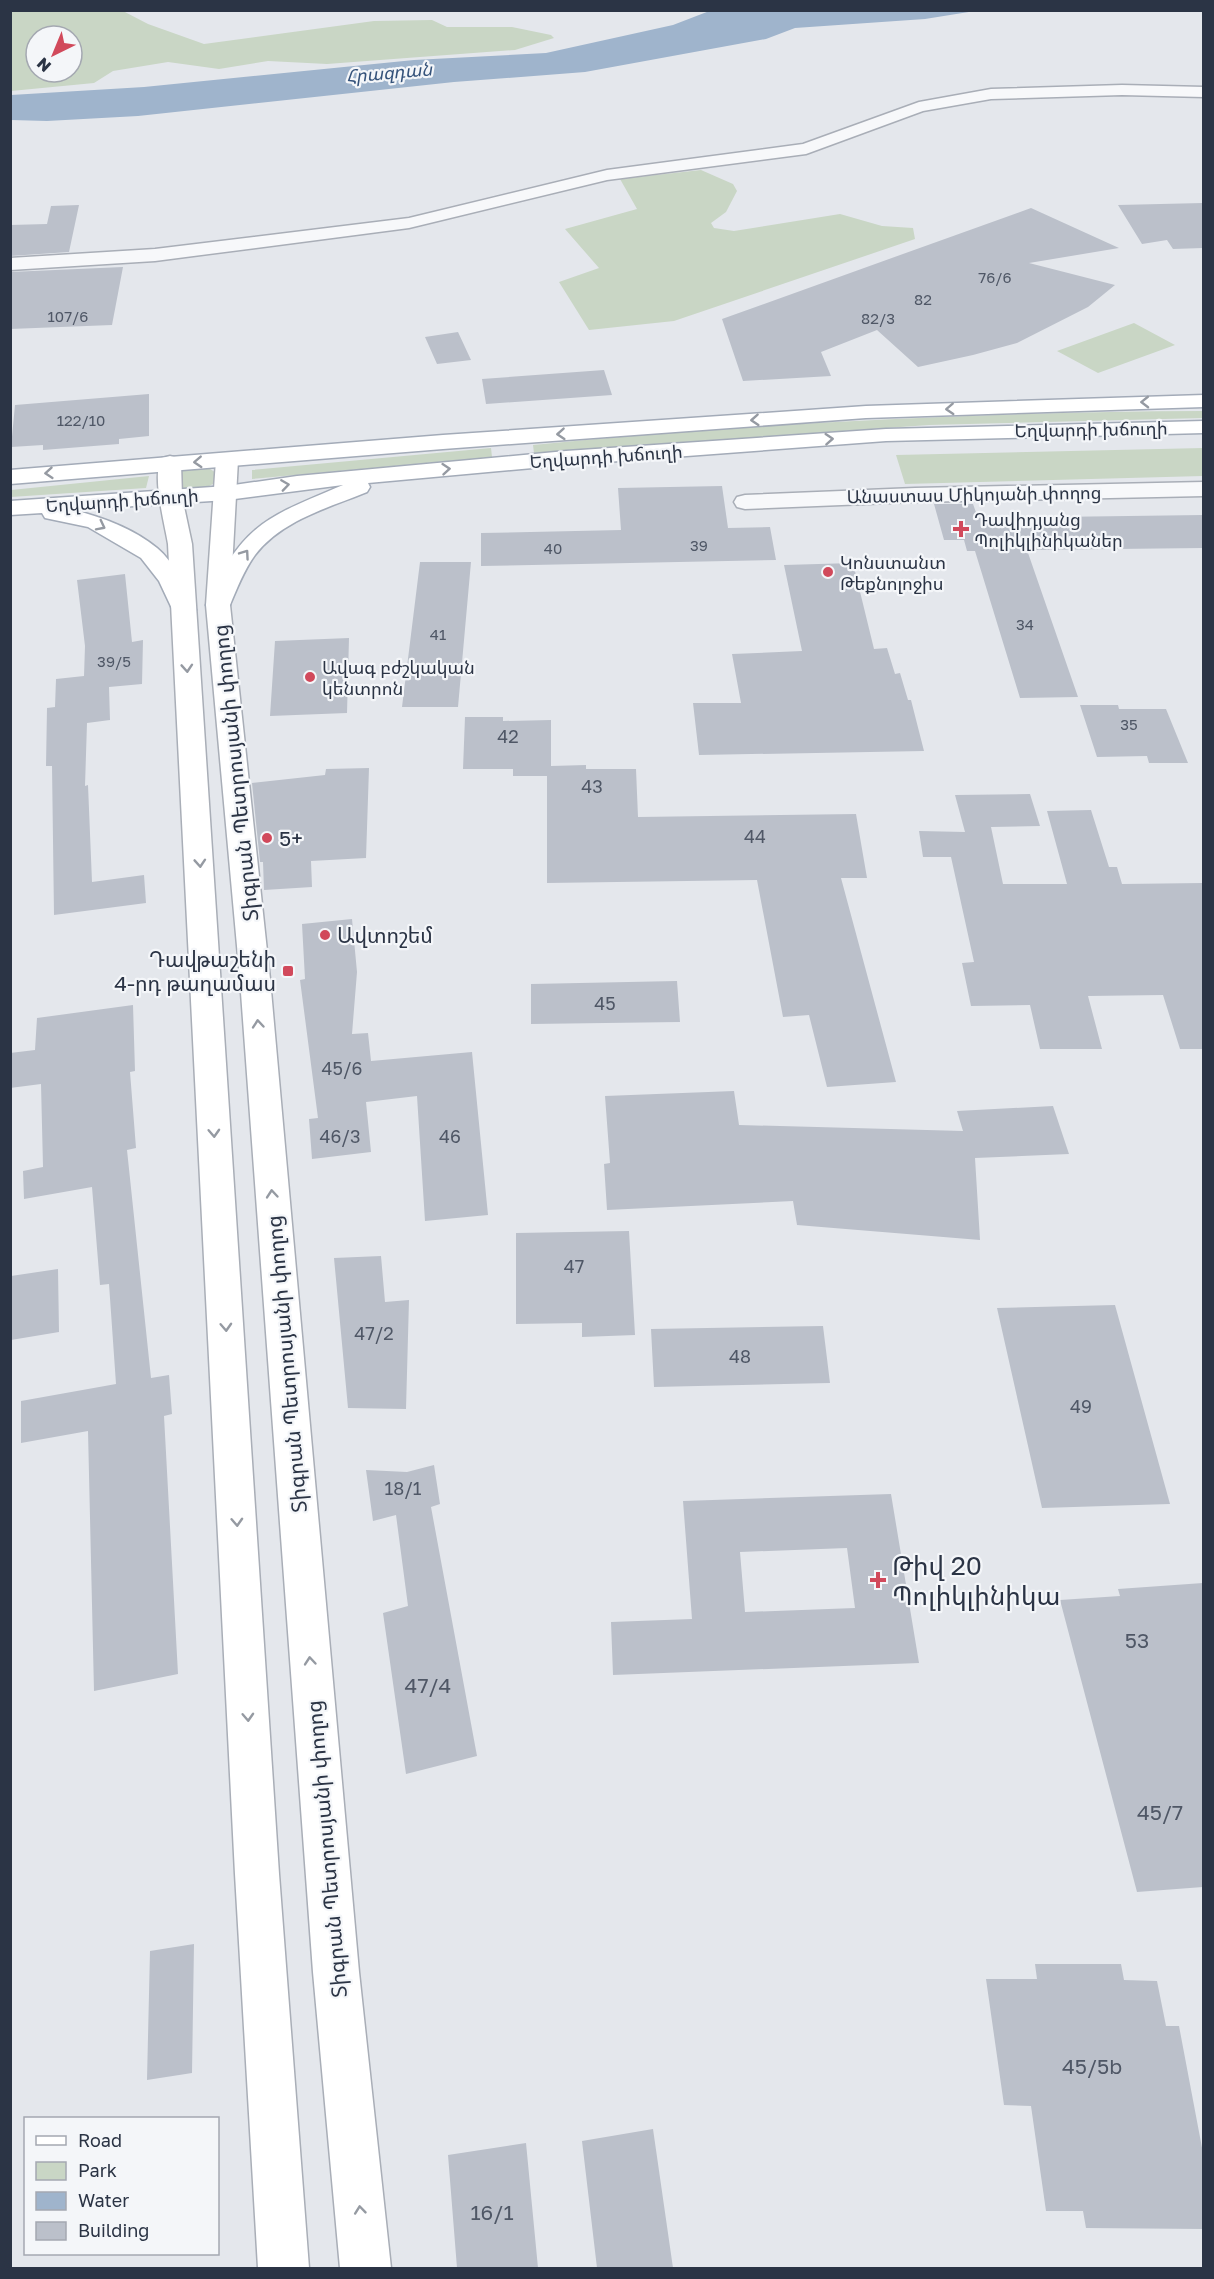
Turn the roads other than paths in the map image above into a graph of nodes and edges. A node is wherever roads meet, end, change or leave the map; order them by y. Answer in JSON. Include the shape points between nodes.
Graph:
{"nodes":[{"id":1,"x":1203,"y":92,"type":"edge"},
{"id":2,"x":10,"y":264,"type":"edge"},
{"id":3,"x":1203,"y":400,"type":"edge"},
{"id":4,"x":1203,"y":428,"type":"edge"},
{"id":5,"x":506,"y":437,"type":"junction"},
{"id":6,"x":227,"y":460,"type":"junction"},
{"id":7,"x":170,"y":463,"type":"junction"},
{"id":8,"x":510,"y":463,"type":"junction"},
{"id":9,"x":388,"y":474,"type":"junction"},
{"id":10,"x":10,"y":477,"type":"edge"},
{"id":11,"x":1203,"y":489,"type":"edge"},
{"id":12,"x":227,"y":493,"type":"junction"},
{"id":13,"x":171,"y":497,"type":"junction"},
{"id":14,"x":745,"y":502,"type":"dead end"},
{"id":15,"x":17,"y":508,"type":"edge"},
{"id":16,"x":218,"y":605,"type":"junction"},
{"id":17,"x":183,"y":610,"type":"junction"},
{"id":18,"x":284,"y":2268,"type":"edge"},
{"id":19,"x":366,"y":2268,"type":"edge"}],
"edges":[{"from":1,"to":2,"type":"street","via":[[991,94],[919,107],[806,149],[608,175],[409,223],[155,255]]},
{"from":3,"to":5,"type":"main road","name":"Եղվարդի խճուղի","one_way":true,"via":[[866,412]]},
{"from":8,"to":4,"type":"main road","name":"Եղվարդի խճուղի","one_way":true,"via":[[886,435]]},
{"from":5,"to":6,"type":"main road","name":"Եղվարդի խճուղի"},
{"from":5,"to":8,"type":"main road"},
{"from":6,"to":7,"type":"main road","name":"Եղվարդի խճուղի","one_way":true},
{"from":6,"to":12,"type":"main road","name":"Տիգրան Պետրոսյանի փողոց"},
{"from":7,"to":10,"type":"main road","name":"Եղվարդի խճուղի","one_way":true},
{"from":7,"to":13,"type":"main road","name":"Տիգրան Պետրոսյանի փողոց"},
{"from":9,"to":8,"type":"main road","name":"Եղվարդի խճուղի","one_way":true},
{"from":12,"to":9,"type":"main road","name":"Եղվարդի խճուղի","one_way":true},
{"from":16,"to":9,"type":"main road","one_way":true,"via":[[246,549],[270,529],[295,514]]},
{"from":11,"to":14,"type":"street","name":"Անաստաս Միկոյանի փողոց"},
{"from":12,"to":13,"type":"main road","name":"Եղվարդի խճուղի"},
{"from":12,"to":16,"type":"main road","name":"Տիգրան Պետրոսյանի փողոց"},
{"from":13,"to":15,"type":"main road","name":"Եղվարդի խճուղի"},
{"from":13,"to":17,"type":"main road","name":"Տիգրան Պետրոսյանի փողոց","via":[[180,544]]},
{"from":15,"to":17,"type":"main road","one_way":true,"via":[[95,522],[149,553],[170,580]]},
{"from":19,"to":16,"type":"main road","name":"Տիգրան Պետրոսյանի փողոց","one_way":true,"via":[[336,1972],[254,970]]},
{"from":17,"to":18,"type":"main road","name":"Տիգրան Պետրոսյանի փողոց","one_way":true,"via":[[256,1862]]}]}
